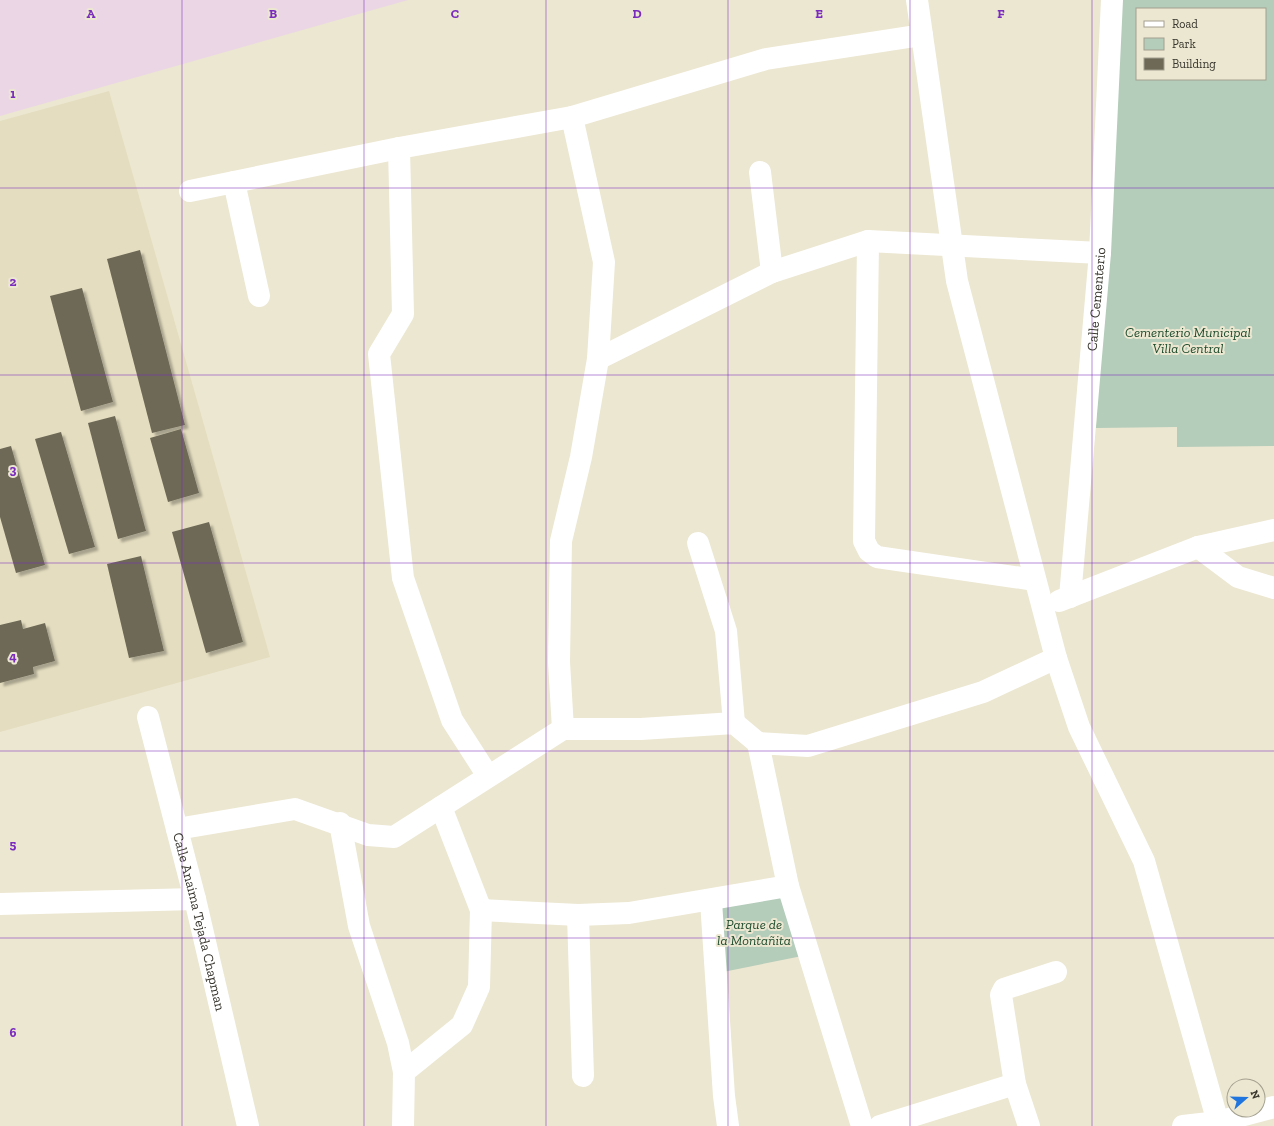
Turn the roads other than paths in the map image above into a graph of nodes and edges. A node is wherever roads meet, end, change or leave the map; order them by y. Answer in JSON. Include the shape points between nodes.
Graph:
{"nodes":[{"id":1,"x":917,"y":0,"type":"edge"},
{"id":2,"x":1112,"y":0,"type":"edge"},
{"id":3,"x":922,"y":35,"type":"junction"},
{"id":4,"x":572,"y":117,"type":"junction"},
{"id":5,"x":399,"y":148,"type":"junction"},
{"id":6,"x":760,"y":172,"type":"dead end"},
{"id":7,"x":234,"y":182,"type":"junction"},
{"id":8,"x":190,"y":191,"type":"dead end"},
{"id":9,"x":868,"y":241,"type":"junction"},
{"id":10,"x":952,"y":245,"type":"junction"},
{"id":11,"x":1100,"y":253,"type":"junction"},
{"id":12,"x":772,"y":272,"type":"junction"},
{"id":13,"x":259,"y":296,"type":"dead end"},
{"id":14,"x":598,"y":359,"type":"junction"},
{"id":15,"x":1274,"y":530,"type":"edge"},
{"id":16,"x":698,"y":543,"type":"dead end"},
{"id":17,"x":1198,"y":547,"type":"junction"},
{"id":18,"x":1035,"y":580,"type":"junction"},
{"id":19,"x":1274,"y":588,"type":"edge"},
{"id":20,"x":1070,"y":597,"type":"junction"},
{"id":21,"x":1042,"y":606,"type":"junction"},
{"id":22,"x":1056,"y":658,"type":"junction"},
{"id":23,"x":148,"y":717,"type":"dead end"},
{"id":24,"x":734,"y":723,"type":"junction"},
{"id":25,"x":563,"y":730,"type":"junction"},
{"id":26,"x":758,"y":743,"type":"junction"},
{"id":27,"x":488,"y":776,"type":"junction"},
{"id":28,"x":440,"y":807,"type":"junction"},
{"id":29,"x":340,"y":823,"type":"junction"},
{"id":30,"x":177,"y":829,"type":"junction"},
{"id":31,"x":788,"y":886,"type":"junction"},
{"id":32,"x":195,"y":899,"type":"junction"},
{"id":33,"x":711,"y":901,"type":"junction"},
{"id":34,"x":0,"y":904,"type":"edge"},
{"id":35,"x":481,"y":910,"type":"junction"},
{"id":36,"x":578,"y":915,"type":"junction"},
{"id":37,"x":1056,"y":972,"type":"dead end"},
{"id":38,"x":404,"y":1072,"type":"junction"},
{"id":39,"x":583,"y":1076,"type":"dead end"},
{"id":40,"x":1015,"y":1084,"type":"junction"},
{"id":41,"x":1274,"y":1107,"type":"edge"},
{"id":42,"x":1218,"y":1124,"type":"edge"},
{"id":43,"x":248,"y":1126,"type":"edge"},
{"id":44,"x":403,"y":1126,"type":"edge"},
{"id":45,"x":728,"y":1126,"type":"edge"},
{"id":46,"x":862,"y":1126,"type":"edge"},
{"id":47,"x":880,"y":1126,"type":"edge"},
{"id":48,"x":1029,"y":1126,"type":"edge"},
{"id":49,"x":1183,"y":1126,"type":"edge"}],
"edges":[{"from":1,"to":3,"type":"street"},
{"from":2,"to":11,"type":"street","name":"Calle Cementerio"},
{"from":3,"to":4,"type":"street","via":[[766,60]]},
{"from":3,"to":10,"type":"street"},
{"from":4,"to":5,"type":"street"},
{"from":4,"to":14,"type":"street","via":[[604,262]]},
{"from":5,"to":7,"type":"street"},
{"from":5,"to":27,"type":"street","via":[[403,314],[379,354],[403,578],[452,720]]},
{"from":6,"to":12,"type":"street"},
{"from":7,"to":8,"type":"street"},
{"from":7,"to":13,"type":"street"},
{"from":9,"to":10,"type":"street"},
{"from":9,"to":12,"type":"street"},
{"from":9,"to":18,"type":"street","via":[[864,541],[868,551],[877,557]]},
{"from":10,"to":11,"type":"street"},
{"from":10,"to":18,"type":"street","via":[[957,280]]},
{"from":11,"to":20,"type":"street","name":"Calle Cementerio"},
{"from":12,"to":14,"type":"street"},
{"from":14,"to":25,"type":"street","via":[[581,457],[561,541],[559,662]]},
{"from":15,"to":17,"type":"street"},
{"from":16,"to":24,"type":"street","via":[[726,632]]},
{"from":17,"to":19,"type":"street","via":[[1238,577]]},
{"from":17,"to":20,"type":"street"},
{"from":18,"to":21,"type":"street"},
{"from":20,"to":21,"type":"street"},
{"from":21,"to":22,"type":"street"},
{"from":22,"to":26,"type":"street","via":[[983,692],[808,746]]},
{"from":22,"to":42,"type":"street","via":[[1079,727],[1144,861]]},
{"from":23,"to":30,"type":"street","name":"Calle Anaima Tejada Chapman"},
{"from":24,"to":25,"type":"street"},
{"from":24,"to":26,"type":"street"},
{"from":25,"to":27,"type":"street"},
{"from":26,"to":31,"type":"street"},
{"from":27,"to":28,"type":"street"},
{"from":28,"to":29,"type":"street","via":[[394,837],[368,835]]},
{"from":28,"to":35,"type":"street"},
{"from":29,"to":30,"type":"street","via":[[295,808]]},
{"from":29,"to":38,"type":"street","via":[[359,926],[398,1043]]},
{"from":30,"to":32,"type":"street","name":"Calle Anaima Tejada Chapman"},
{"from":31,"to":33,"type":"street"},
{"from":31,"to":46,"type":"street"},
{"from":32,"to":34,"type":"street"},
{"from":32,"to":43,"type":"street","name":"Calle Anaima Tejada Chapman"},
{"from":33,"to":36,"type":"street","via":[[629,913]]},
{"from":33,"to":45,"type":"street"},
{"from":35,"to":36,"type":"street"},
{"from":35,"to":38,"type":"street","via":[[479,987],[462,1025]]},
{"from":36,"to":39,"type":"street"},
{"from":37,"to":40,"type":"street","via":[[1004,989],[1001,995]]},
{"from":38,"to":44,"type":"street"},
{"from":40,"to":47,"type":"street"},
{"from":40,"to":48,"type":"street"},
{"from":41,"to":42,"type":"street"},
{"from":42,"to":49,"type":"street"}]}
